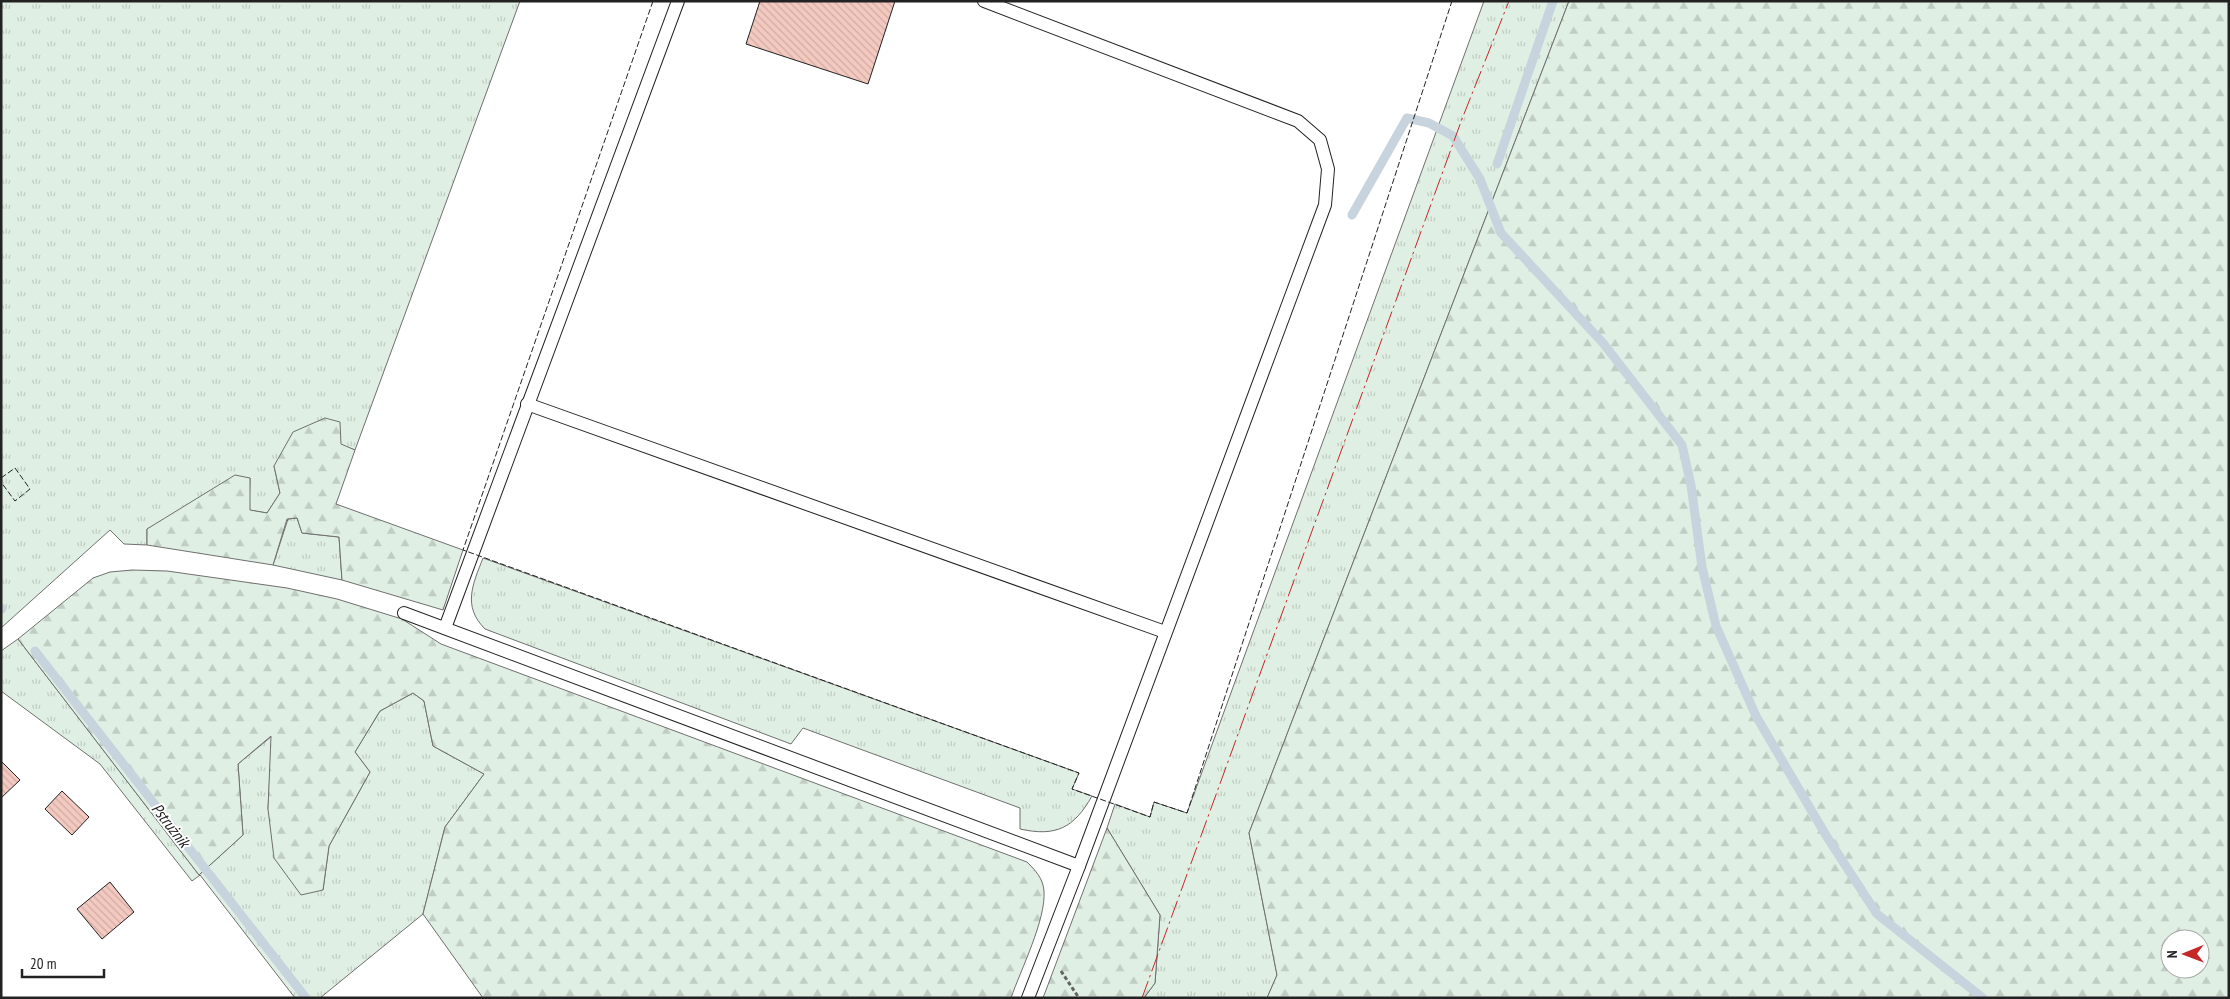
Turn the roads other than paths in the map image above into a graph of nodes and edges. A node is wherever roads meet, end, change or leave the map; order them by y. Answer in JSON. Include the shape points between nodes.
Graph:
{"nodes":[{"id":1,"x":678,"y":1,"type":"edge"},
{"id":2,"x":984,"y":1,"type":"edge"},
{"id":3,"x":527,"y":404,"type":"junction"},
{"id":4,"x":404,"y":613,"type":"dead end"},
{"id":5,"x":445,"y":628,"type":"junction"},
{"id":6,"x":1165,"y":632,"type":"junction"},
{"id":7,"x":1079,"y":866,"type":"junction"},
{"id":8,"x":1028,"y":998,"type":"edge"}],
"edges":[{"from":1,"to":3,"type":"lane"},
{"from":2,"to":6,"type":"lane","via":[[1298,121],[1320,140],[1328,169],[1326,205]]},
{"from":3,"to":5,"type":"lane"},
{"from":3,"to":6,"type":"lane"},
{"from":4,"to":5,"type":"lane"},
{"from":5,"to":7,"type":"lane"},
{"from":6,"to":7,"type":"lane"},
{"from":7,"to":8,"type":"lane"}]}
